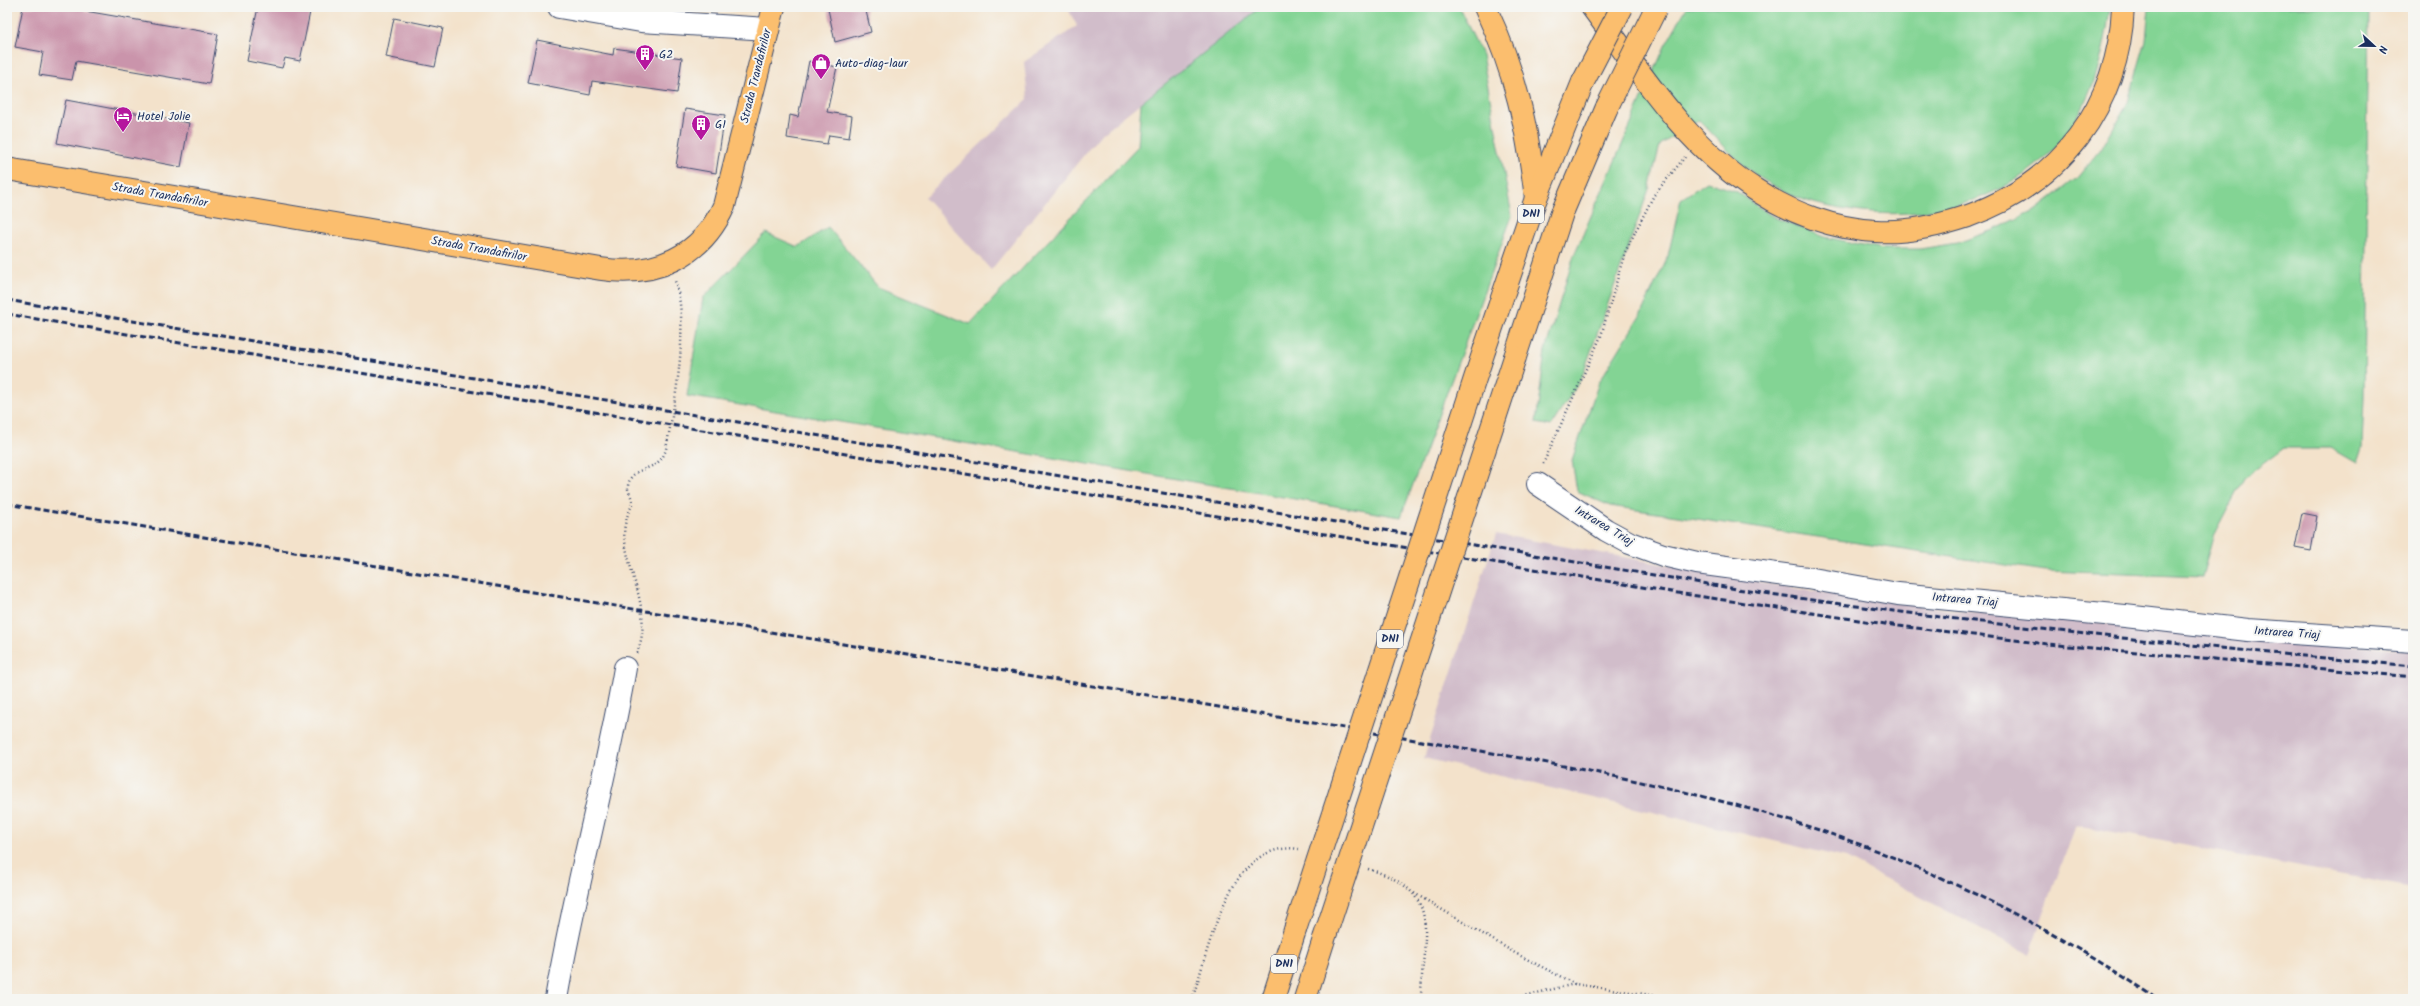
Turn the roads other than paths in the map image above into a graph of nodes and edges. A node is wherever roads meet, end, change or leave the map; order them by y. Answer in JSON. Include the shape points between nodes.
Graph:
{"nodes":[{"id":1,"x":559,"y":7,"type":"edge"},
{"id":2,"x":658,"y":7,"type":"edge"},
{"id":3,"x":774,"y":7,"type":"edge"},
{"id":4,"x":1485,"y":7,"type":"edge"},
{"id":5,"x":1592,"y":7,"type":"edge"},
{"id":6,"x":1622,"y":7,"type":"edge"},
{"id":7,"x":2123,"y":7,"type":"edge"},
{"id":8,"x":1657,"y":8,"type":"edge"},
{"id":9,"x":641,"y":21,"type":"junction"},
{"id":10,"x":768,"y":29,"type":"junction"},
{"id":11,"x":7,"y":169,"type":"edge"},
{"id":12,"x":1536,"y":198,"type":"junction"},
{"id":13,"x":1538,"y":484,"type":"road end"},
{"id":14,"x":2413,"y":641,"type":"edge"},
{"id":15,"x":624,"y":668,"type":"road end"},
{"id":16,"x":556,"y":999,"type":"edge"},
{"id":17,"x":1273,"y":999,"type":"edge"},
{"id":18,"x":1305,"y":999,"type":"edge"}],
"edges":[{"from":1,"to":9,"type":"street"},
{"from":2,"to":9,"type":"street"},
{"from":3,"to":10,"type":"main road","name":"Strada Trandafirilor"},
{"from":4,"to":12,"type":"main road","via":[[1500,38],[1518,89]]},
{"from":5,"to":7,"type":"main road","via":[[1645,79],[1698,144],[1736,177],[1800,214],[1853,229],[1900,231],[1953,221],[2005,201],[2050,170],[2085,129],[2109,79],[2116,54]]},
{"from":6,"to":12,"type":"main road","number":"DN1","bridge":true,"via":[[1583,82]]},
{"from":8,"to":18,"type":"main road","number":"DN1","bridge":true,"via":[[1606,107],[1562,213]]},
{"from":9,"to":10,"type":"street"},
{"from":10,"to":11,"type":"main road","name":"Strada Trandafirilor","via":[[724,206],[710,232],[690,250],[669,263],[645,270],[601,269]]},
{"from":12,"to":17,"type":"main road","number":"DN1","bridge":true},
{"from":13,"to":14,"type":"street","name":"Intrarea Triaj","via":[[1606,530],[1630,543],[1663,555],[1697,563],[1898,594],[2248,630]]},
{"from":15,"to":16,"type":"street","via":[[608,758],[574,901]]}]}
